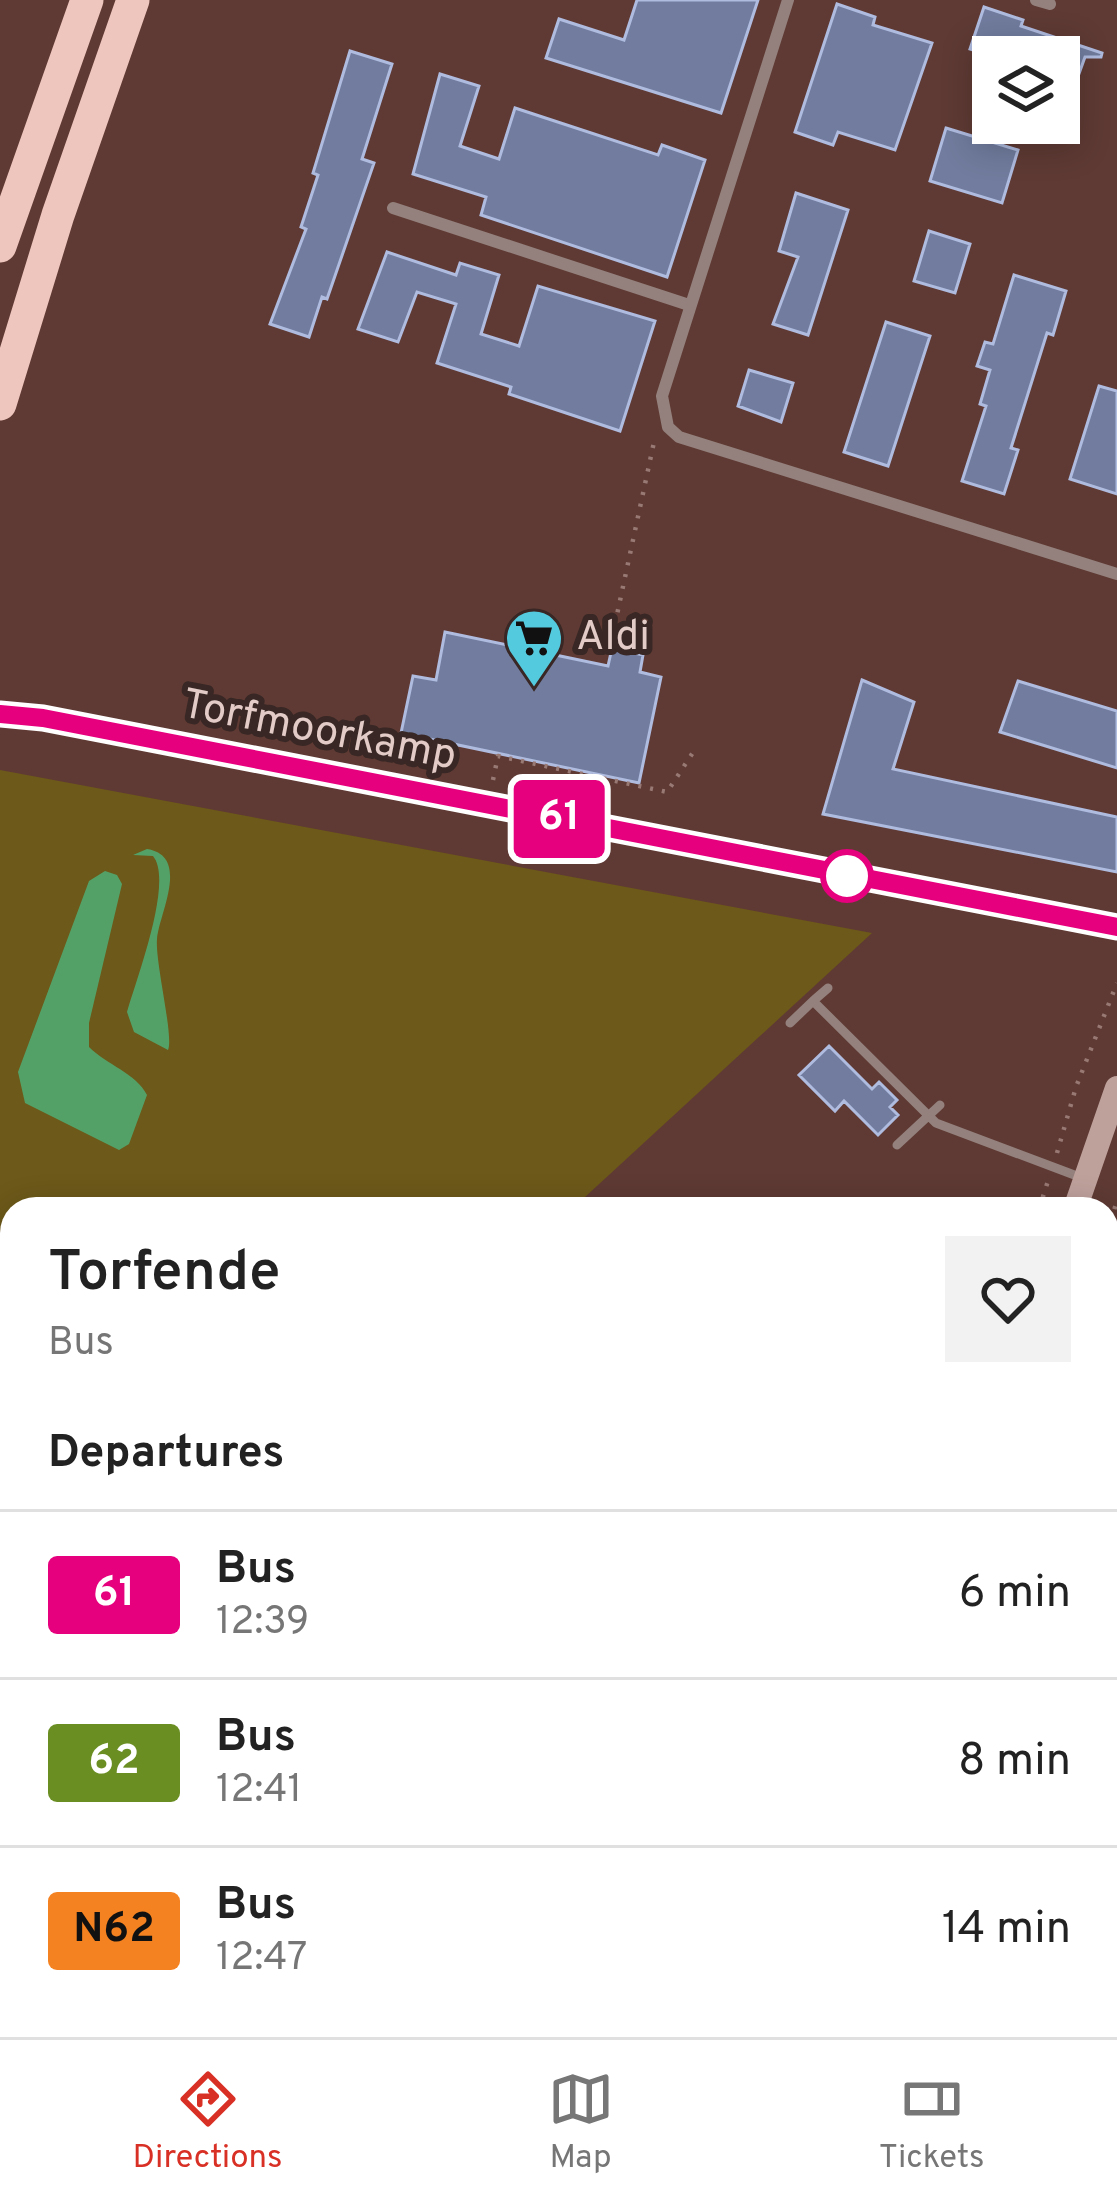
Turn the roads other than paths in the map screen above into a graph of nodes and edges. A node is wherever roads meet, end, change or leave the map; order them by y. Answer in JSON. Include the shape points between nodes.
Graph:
{"nodes":[{"id":1,"x":87,"y":0,"type":"edge"},
{"id":2,"x":133,"y":0,"type":"edge"},
{"id":3,"x":788,"y":0,"type":"edge"},
{"id":4,"x":392,"y":208,"type":"dead end"},
{"id":5,"x":0,"y":246,"type":"edge"},
{"id":6,"x":688,"y":305,"type":"junction"},
{"id":7,"x":0,"y":404,"type":"edge"},
{"id":8,"x":1117,"y":574,"type":"edge"},
{"id":9,"x":0,"y":714,"type":"edge"},
{"id":10,"x":1117,"y":927,"type":"edge"},
{"id":11,"x":828,"y":988,"type":"dead end"},
{"id":12,"x":813,"y":1001,"type":"junction"},
{"id":13,"x":790,"y":1023,"type":"dead end"},
{"id":14,"x":1117,"y":1088,"type":"edge"},
{"id":15,"x":940,"y":1105,"type":"dead end"},
{"id":16,"x":928,"y":1115,"type":"junction"},
{"id":17,"x":897,"y":1145,"type":"dead end"},
{"id":18,"x":1084,"y":1179,"type":"junction"},
{"id":19,"x":1079,"y":1197,"type":"edge"}],
"edges":[{"from":1,"to":5,"type":"highway"},
{"from":2,"to":7,"type":"highway"},
{"from":3,"to":6,"type":"street"},
{"from":4,"to":6,"type":"street"},
{"from":6,"to":8,"type":"street","via":[[662,396],[668,427],[679,437]]},
{"from":9,"to":10,"type":"street","name":"Torfmoorkamp"},
{"from":11,"to":12,"type":"lane"},
{"from":12,"to":13,"type":"lane"},
{"from":12,"to":16,"type":"lane"},
{"from":14,"to":18,"type":"main road"},
{"from":15,"to":16,"type":"lane"},
{"from":16,"to":17,"type":"lane"},
{"from":16,"to":18,"type":"lane"},
{"from":18,"to":19,"type":"main road"}]}
